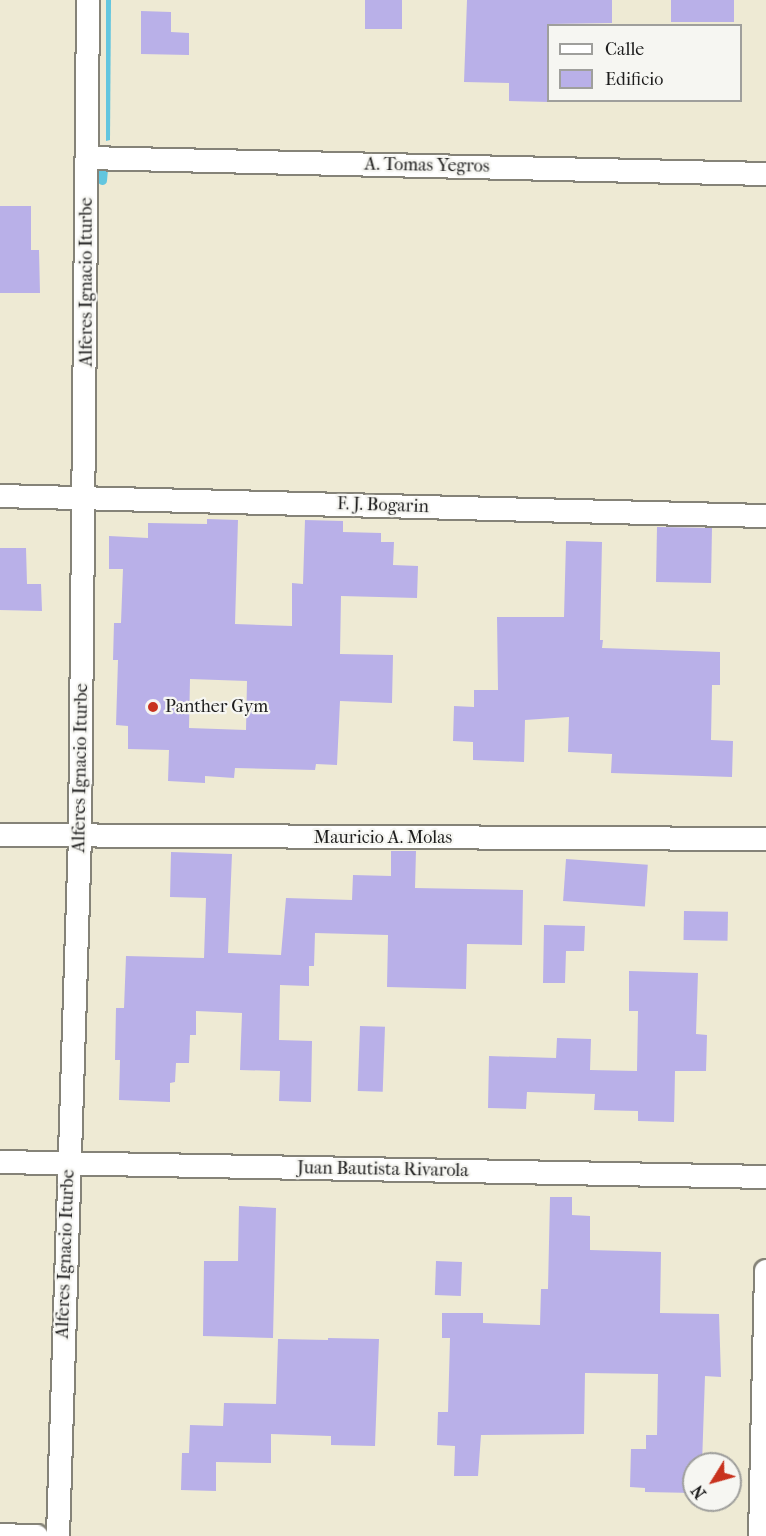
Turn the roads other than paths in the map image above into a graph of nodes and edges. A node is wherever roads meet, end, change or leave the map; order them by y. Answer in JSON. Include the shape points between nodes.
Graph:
{"nodes":[{"id":1,"x":88,"y":0,"type":"edge"},
{"id":2,"x":87,"y":158,"type":"junction"},
{"id":3,"x":766,"y":174,"type":"edge"},
{"id":4,"x":0,"y":496,"type":"edge"},
{"id":5,"x":85,"y":497,"type":"junction"},
{"id":6,"x":766,"y":516,"type":"edge"},
{"id":7,"x":0,"y":835,"type":"edge"},
{"id":8,"x":80,"y":837,"type":"junction"},
{"id":9,"x":766,"y":839,"type":"edge"},
{"id":10,"x":0,"y":1162,"type":"edge"},
{"id":11,"x":69,"y":1164,"type":"junction"},
{"id":12,"x":766,"y":1177,"type":"edge"},
{"id":13,"x":766,"y":1271,"type":"edge"},
{"id":14,"x":0,"y":1535,"type":"edge"},
{"id":15,"x":37,"y":1536,"type":"edge"},
{"id":16,"x":58,"y":1536,"type":"edge"},
{"id":17,"x":760,"y":1536,"type":"edge"}],
"edges":[{"from":1,"to":2,"type":"street","name":"Alferes Ignacio Iturbe"},
{"from":2,"to":3,"type":"street","name":"A. Tomas Yegros"},
{"from":2,"to":5,"type":"street","name":"Alferes Ignacio Iturbe"},
{"from":4,"to":5,"type":"street","name":"F. J. Bogarin"},
{"from":5,"to":6,"type":"street","name":"F. J. Bogarin"},
{"from":5,"to":8,"type":"street","name":"Alferes Ignacio Iturbe"},
{"from":7,"to":8,"type":"street","name":"Mauricio A. Molas"},
{"from":8,"to":9,"type":"street","name":"Mauricio A. Molas"},
{"from":8,"to":11,"type":"street","name":"Alferes Ignacio Iturbe"},
{"from":10,"to":11,"type":"street","name":"Juan Bautista Rivarola"},
{"from":11,"to":12,"type":"street","name":"Juan Bautista Rivarola"},
{"from":11,"to":16,"type":"street","name":"Alferes Ignacio Iturbe"},
{"from":13,"to":17,"type":"street"},
{"from":14,"to":15,"type":"street"}]}
